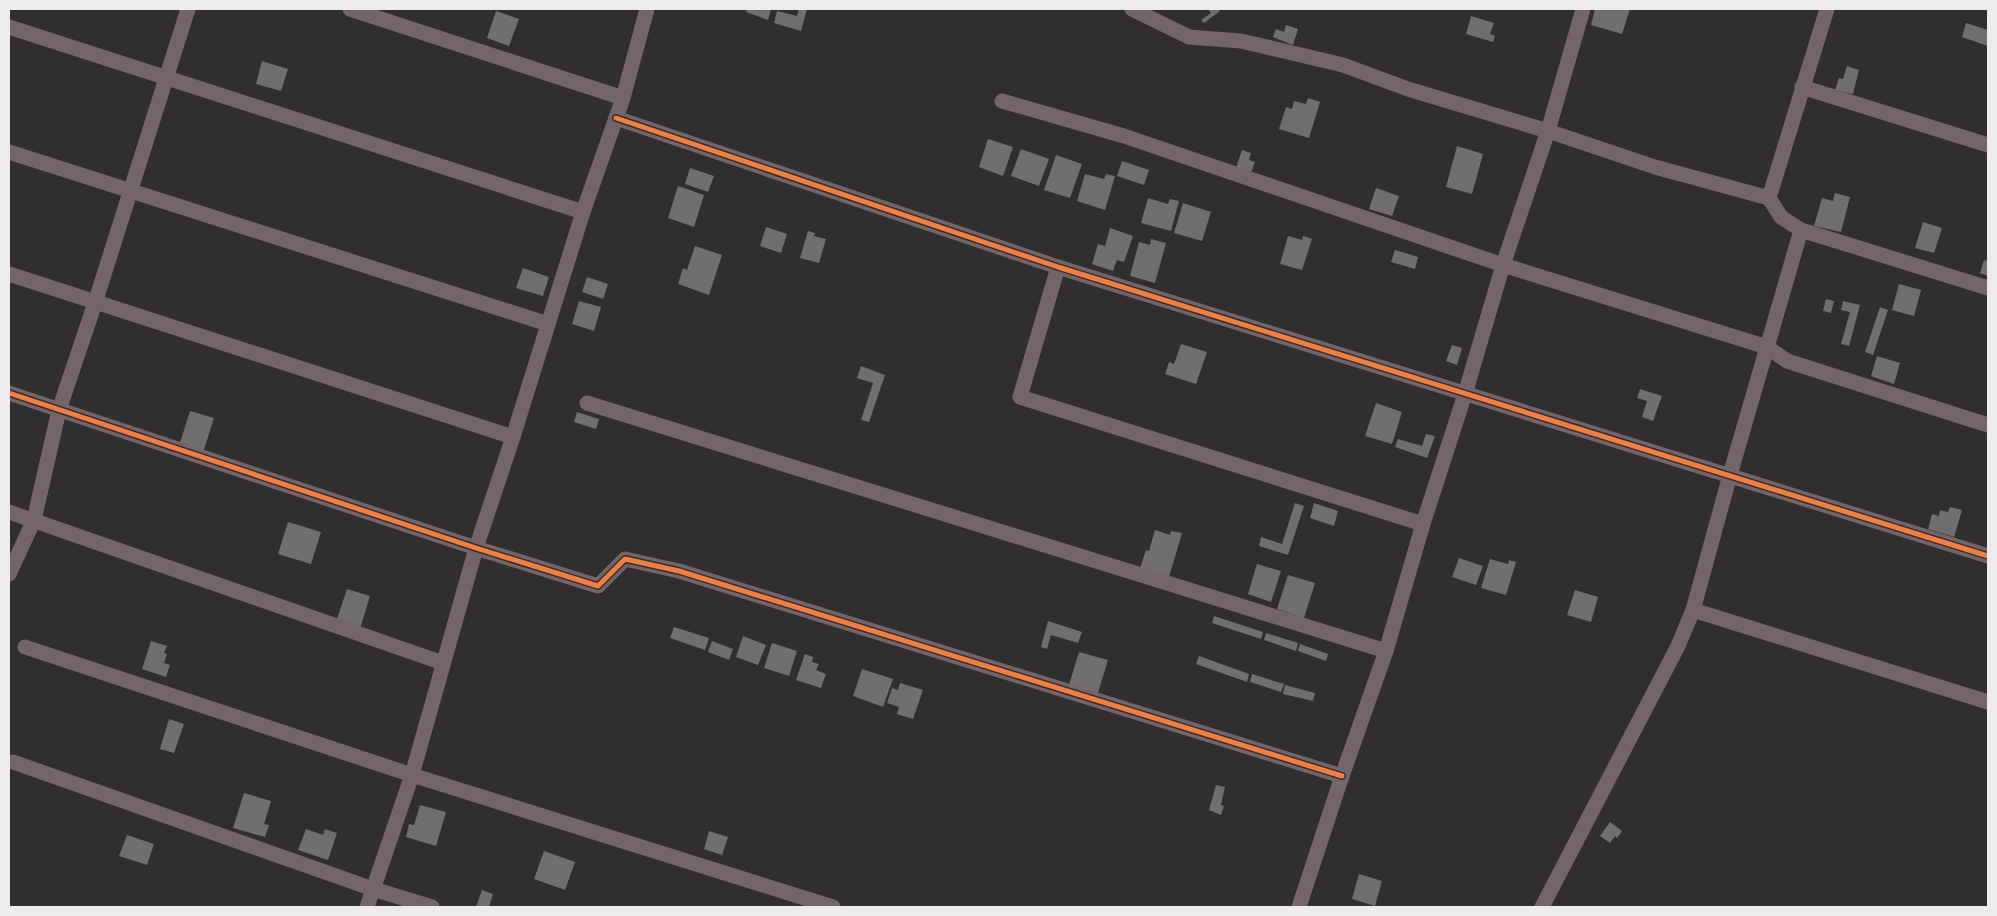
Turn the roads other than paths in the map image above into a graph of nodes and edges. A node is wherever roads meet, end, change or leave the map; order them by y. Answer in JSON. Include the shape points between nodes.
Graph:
{"nodes":[{"id":1,"x":188,"y":9,"type":"edge"},
{"id":2,"x":350,"y":9,"type":"edge"},
{"id":3,"x":647,"y":9,"type":"edge"},
{"id":4,"x":1132,"y":9,"type":"edge"},
{"id":5,"x":1583,"y":9,"type":"edge"},
{"id":6,"x":1827,"y":9,"type":"edge"},
{"id":7,"x":9,"y":27,"type":"edge"},
{"id":8,"x":165,"y":78,"type":"junction"},
{"id":9,"x":1802,"y":87,"type":"junction"},
{"id":10,"x":623,"y":98,"type":"junction"},
{"id":11,"x":1002,"y":101,"type":"dead end"},
{"id":12,"x":616,"y":118,"type":"junction"},
{"id":13,"x":1548,"y":131,"type":"junction"},
{"id":14,"x":1988,"y":145,"type":"edge"},
{"id":15,"x":9,"y":152,"type":"edge"},
{"id":16,"x":129,"y":192,"type":"junction"},
{"id":17,"x":1769,"y":198,"type":"junction"},
{"id":18,"x":583,"y":212,"type":"junction"},
{"id":19,"x":1801,"y":230,"type":"junction"},
{"id":20,"x":1504,"y":265,"type":"junction"},
{"id":21,"x":1058,"y":268,"type":"junction"},
{"id":22,"x":9,"y":274,"type":"edge"},
{"id":23,"x":1988,"y":288,"type":"edge"},
{"id":24,"x":95,"y":303,"type":"junction"},
{"id":25,"x":548,"y":324,"type":"junction"},
{"id":26,"x":1767,"y":347,"type":"junction"},
{"id":27,"x":9,"y":393,"type":"edge"},
{"id":28,"x":1465,"y":394,"type":"junction"},
{"id":29,"x":587,"y":403,"type":"dead end"},
{"id":30,"x":59,"y":410,"type":"junction"},
{"id":31,"x":1988,"y":426,"type":"edge"},
{"id":32,"x":513,"y":437,"type":"junction"},
{"id":33,"x":1730,"y":475,"type":"junction"},
{"id":34,"x":9,"y":512,"type":"edge"},
{"id":35,"x":34,"y":520,"type":"junction"},
{"id":36,"x":1423,"y":524,"type":"junction"},
{"id":37,"x":476,"y":548,"type":"junction"},
{"id":38,"x":1988,"y":556,"type":"edge"},
{"id":39,"x":9,"y":574,"type":"edge"},
{"id":40,"x":1693,"y":610,"type":"junction"},
{"id":41,"x":24,"y":647,"type":"dead end"},
{"id":42,"x":1386,"y":651,"type":"junction"},
{"id":43,"x":442,"y":663,"type":"junction"},
{"id":44,"x":1988,"y":702,"type":"edge"},
{"id":45,"x":14,"y":762,"type":"dead end"},
{"id":46,"x":412,"y":775,"type":"junction"},
{"id":47,"x":1342,"y":776,"type":"junction"},
{"id":48,"x":373,"y":889,"type":"junction"},
{"id":49,"x":367,"y":907,"type":"edge"},
{"id":50,"x":432,"y":907,"type":"edge"},
{"id":51,"x":833,"y":907,"type":"edge"},
{"id":52,"x":1298,"y":907,"type":"edge"},
{"id":53,"x":1542,"y":907,"type":"edge"}],
"edges":[{"from":1,"to":8,"type":"street"},
{"from":2,"to":10,"type":"street"},
{"from":3,"to":10,"type":"street"},
{"from":4,"to":13,"type":"street","via":[[1189,37],[1241,41],[1342,65],[1408,89]]},
{"from":5,"to":13,"type":"street"},
{"from":6,"to":9,"type":"street"},
{"from":7,"to":8,"type":"street"},
{"from":8,"to":16,"type":"street"},
{"from":8,"to":18,"type":"street"},
{"from":9,"to":14,"type":"street"},
{"from":9,"to":17,"type":"street"},
{"from":10,"to":12,"type":"street"},
{"from":11,"to":20,"type":"street","via":[[1124,136]]},
{"from":12,"to":18,"type":"street"},
{"from":12,"to":21,"type":"street"},
{"from":13,"to":17,"type":"street"},
{"from":13,"to":20,"type":"street"},
{"from":15,"to":16,"type":"street"},
{"from":16,"to":24,"type":"street"},
{"from":16,"to":25,"type":"street"},
{"from":17,"to":19,"type":"street","via":[[1780,217]]},
{"from":18,"to":25,"type":"street"},
{"from":19,"to":23,"type":"street"},
{"from":19,"to":26,"type":"street"},
{"from":20,"to":26,"type":"street"},
{"from":20,"to":28,"type":"street"},
{"from":21,"to":28,"type":"street"},
{"from":21,"to":36,"type":"street","via":[[1020,397]]},
{"from":22,"to":24,"type":"street"},
{"from":24,"to":30,"type":"street"},
{"from":24,"to":32,"type":"street"},
{"from":25,"to":32,"type":"street"},
{"from":26,"to":31,"type":"street","via":[[1788,361]]},
{"from":26,"to":33,"type":"street"},
{"from":27,"to":30,"type":"street"},
{"from":28,"to":33,"type":"street"},
{"from":28,"to":36,"type":"street"},
{"from":29,"to":42,"type":"street"},
{"from":30,"to":35,"type":"street"},
{"from":30,"to":37,"type":"street"},
{"from":32,"to":37,"type":"street"},
{"from":33,"to":38,"type":"street"},
{"from":33,"to":40,"type":"street"},
{"from":34,"to":35,"type":"street"},
{"from":35,"to":39,"type":"street"},
{"from":35,"to":43,"type":"street"},
{"from":36,"to":42,"type":"street"},
{"from":37,"to":43,"type":"street"},
{"from":37,"to":47,"type":"street","via":[[598,586],[625,559],[679,571]]},
{"from":40,"to":44,"type":"street"},
{"from":40,"to":53,"type":"street","via":[[1678,646]]},
{"from":41,"to":46,"type":"street"},
{"from":42,"to":47,"type":"street"},
{"from":43,"to":46,"type":"street"},
{"from":45,"to":48,"type":"street"},
{"from":46,"to":48,"type":"street"},
{"from":46,"to":51,"type":"street"},
{"from":47,"to":52,"type":"street"},
{"from":48,"to":49,"type":"street"},
{"from":48,"to":50,"type":"street"}]}
